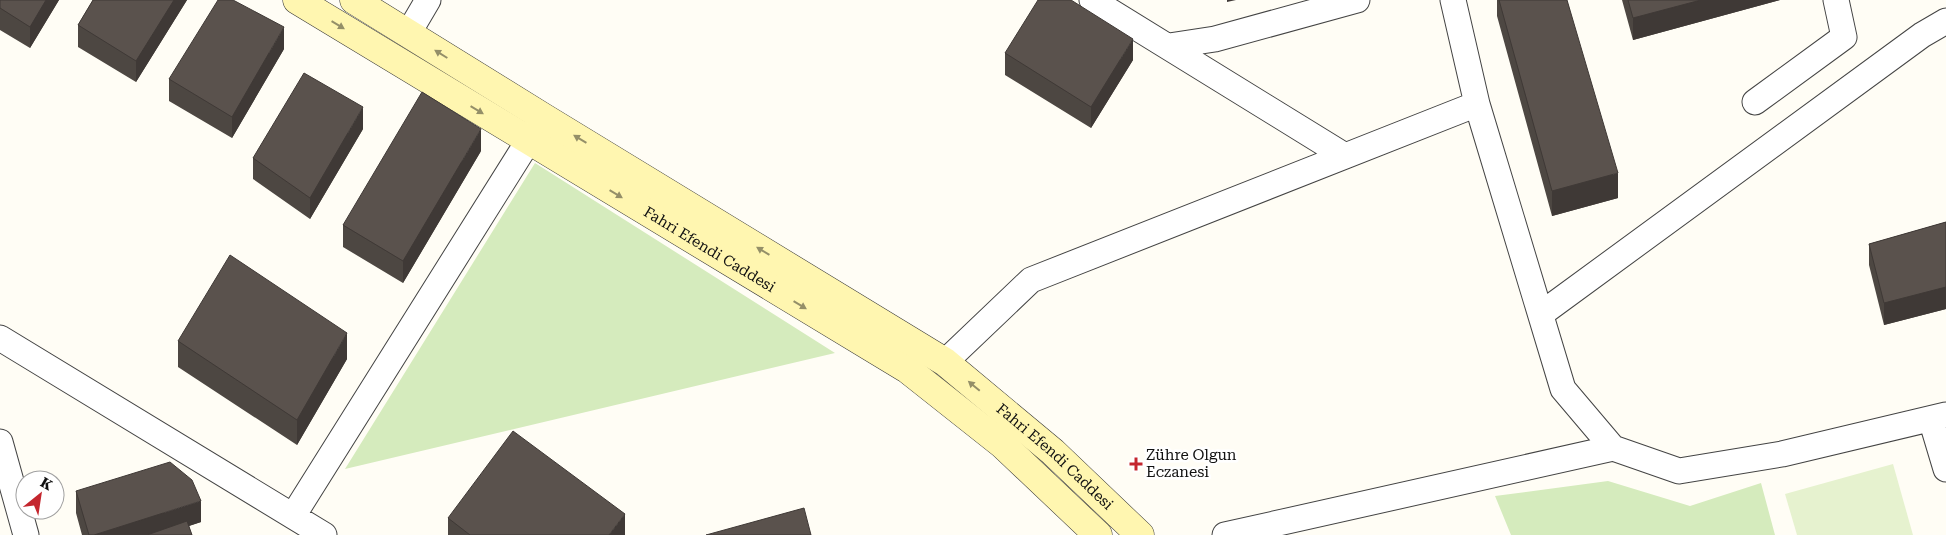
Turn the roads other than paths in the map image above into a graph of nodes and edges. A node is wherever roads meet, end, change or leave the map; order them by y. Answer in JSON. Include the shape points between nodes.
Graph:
{"nodes":[{"id":1,"x":297,"y":0,"type":"edge"},
{"id":2,"x":354,"y":0,"type":"edge"},
{"id":3,"x":428,"y":0,"type":"edge"},
{"id":4,"x":1092,"y":0,"type":"edge"},
{"id":5,"x":1357,"y":0,"type":"edge"},
{"id":6,"x":1453,"y":0,"type":"edge"},
{"id":7,"x":1836,"y":0,"type":"edge"},
{"id":8,"x":1946,"y":21,"type":"edge"},
{"id":9,"x":408,"y":34,"type":"junction"},
{"id":10,"x":1168,"y":46,"type":"junction"},
{"id":11,"x":1756,"y":102,"type":"dead end"},
{"id":12,"x":1478,"y":104,"type":"junction"},
{"id":13,"x":543,"y":117,"type":"junction"},
{"id":14,"x":529,"y":142,"type":"junction"},
{"id":15,"x":1345,"y":156,"type":"junction"},
{"id":16,"x":1541,"y":314,"type":"junction"},
{"id":17,"x":0,"y":338,"type":"edge"},
{"id":18,"x":945,"y":362,"type":"junction"},
{"id":19,"x":1939,"y":417,"type":"edge"},
{"id":20,"x":0,"y":442,"type":"edge"},
{"id":21,"x":1613,"y":448,"type":"junction"},
{"id":22,"x":1946,"y":469,"type":"edge"},
{"id":23,"x":293,"y":516,"type":"junction"},
{"id":24,"x":26,"y":535,"type":"edge"},
{"id":25,"x":324,"y":535,"type":"edge"},
{"id":26,"x":1098,"y":535,"type":"edge"},
{"id":27,"x":1140,"y":535,"type":"edge"},
{"id":28,"x":1224,"y":535,"type":"edge"}],
"edges":[{"from":1,"to":14,"type":"street","name":"Fahri Efendi Caddesi","one_way":true},
{"from":2,"to":9,"type":"street","name":"Fahri Efendi Caddesi"},
{"from":3,"to":9,"type":"street"},
{"from":4,"to":10,"type":"street"},
{"from":5,"to":10,"type":"street","via":[[1215,39]]},
{"from":6,"to":12,"type":"street"},
{"from":7,"to":11,"type":"street","via":[[1844,37]]},
{"from":8,"to":16,"type":"street","via":[[1914,41]]},
{"from":13,"to":9,"type":"street","name":"Fahri Efendi Caddesi","one_way":true},
{"from":10,"to":15,"type":"street"},
{"from":12,"to":15,"type":"street"},
{"from":12,"to":16,"type":"street"},
{"from":13,"to":14,"type":"street"},
{"from":18,"to":13,"type":"street","name":"Fahri Efendi Caddesi","one_way":true},
{"from":14,"to":23,"type":"street"},
{"from":14,"to":26,"type":"street","name":"Fahri Efendi Caddesi","one_way":true,"via":[[907,370],[1003,445]]},
{"from":15,"to":18,"type":"street","via":[[1031,280]]},
{"from":16,"to":21,"type":"street","via":[[1563,389]]},
{"from":17,"to":23,"type":"street"},
{"from":27,"to":18,"type":"street","name":"Fahri Efendi Caddesi","one_way":true,"via":[[1053,452]]},
{"from":19,"to":21,"type":"street","via":[[1782,454],[1678,471]]},
{"from":19,"to":22,"type":"street"},
{"from":20,"to":24,"type":"street"},
{"from":21,"to":28,"type":"street"},
{"from":23,"to":25,"type":"street"}]}
